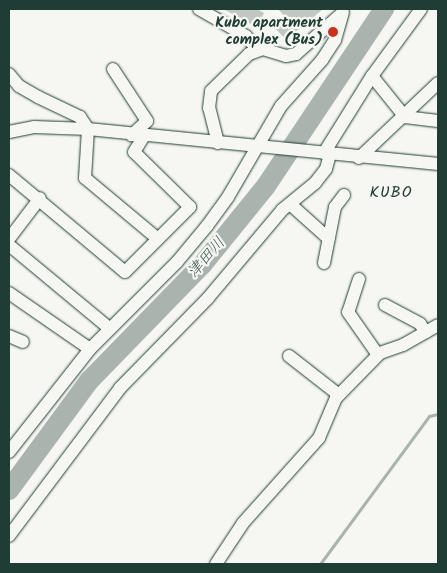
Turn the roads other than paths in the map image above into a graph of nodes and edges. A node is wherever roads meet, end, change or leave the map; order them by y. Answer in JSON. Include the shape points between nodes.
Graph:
{"nodes":[{"id":1,"x":199,"y":9,"type":"edge"},
{"id":2,"x":421,"y":9,"type":"edge"},
{"id":3,"x":344,"y":10,"type":"edge"},
{"id":4,"x":257,"y":49,"type":"junction"},
{"id":5,"x":113,"y":69,"type":"dead end"},
{"id":6,"x":9,"y":74,"type":"edge"},
{"id":7,"x":372,"y":76,"type":"junction"},
{"id":8,"x":438,"y":84,"type":"edge"},
{"id":9,"x":405,"y":117,"type":"junction"},
{"id":10,"x":438,"y":121,"type":"edge"},
{"id":11,"x":88,"y":129,"type":"junction"},
{"id":12,"x":9,"y":132,"type":"edge"},
{"id":13,"x":138,"y":136,"type":"junction"},
{"id":14,"x":218,"y":143,"type":"junction"},
{"id":15,"x":258,"y":147,"type":"junction"},
{"id":16,"x":327,"y":154,"type":"junction"},
{"id":17,"x":359,"y":158,"type":"junction"},
{"id":18,"x":438,"y":164,"type":"edge"},
{"id":19,"x":9,"y":175,"type":"edge"},
{"id":20,"x":344,"y":195,"type":"dead end"},
{"id":21,"x":40,"y":198,"type":"junction"},
{"id":22,"x":290,"y":204,"type":"junction"},
{"id":23,"x":9,"y":239,"type":"edge"},
{"id":24,"x":158,"y":239,"type":"junction"},
{"id":25,"x":328,"y":239,"type":"junction"},
{"id":26,"x":9,"y":245,"type":"edge"},
{"id":27,"x":324,"y":264,"type":"dead end"},
{"id":28,"x":359,"y":279,"type":"dead end"},
{"id":29,"x":9,"y":293,"type":"edge"},
{"id":30,"x":386,"y":305,"type":"dead end"},
{"id":31,"x":438,"y":325,"type":"edge"},
{"id":32,"x":110,"y":329,"type":"junction"},
{"id":33,"x":426,"y":332,"type":"junction"},
{"id":34,"x":9,"y":336,"type":"edge"},
{"id":35,"x":23,"y":342,"type":"dead end"},
{"id":36,"x":90,"y":349,"type":"junction"},
{"id":37,"x":378,"y":355,"type":"junction"},
{"id":38,"x":289,"y":356,"type":"dead end"},
{"id":39,"x":339,"y":396,"type":"junction"},
{"id":40,"x":9,"y":452,"type":"edge"},
{"id":41,"x":9,"y":536,"type":"edge"},
{"id":42,"x":216,"y":564,"type":"edge"}],
"edges":[{"from":1,"to":4,"type":"street","via":[[246,36]]},
{"from":2,"to":7,"type":"street"},
{"from":3,"to":4,"type":"street","via":[[296,54],[286,56]]},
{"from":3,"to":15,"type":"street","via":[[335,40],[304,84],[281,106]]},
{"from":4,"to":14,"type":"street","via":[[211,90],[209,108]]},
{"from":5,"to":13,"type":"street","via":[[147,121]]},
{"from":6,"to":11,"type":"street","via":[[19,86],[38,98],[80,117]]},
{"from":7,"to":9,"type":"street"},
{"from":7,"to":16,"type":"street"},
{"from":8,"to":9,"type":"street"},
{"from":9,"to":10,"type":"street"},
{"from":9,"to":17,"type":"street"},
{"from":11,"to":12,"type":"street","via":[[34,126]]},
{"from":11,"to":13,"type":"street"},
{"from":11,"to":24,"type":"street","via":[[85,178]]},
{"from":13,"to":14,"type":"street"},
{"from":13,"to":24,"type":"street","via":[[134,152],[190,207]]},
{"from":14,"to":15,"type":"street"},
{"from":15,"to":16,"type":"street"},
{"from":15,"to":32,"type":"street","via":[[207,226],[177,262]]},
{"from":16,"to":17,"type":"street"},
{"from":16,"to":22,"type":"street","via":[[326,169],[315,184]]},
{"from":17,"to":18,"type":"street"},
{"from":19,"to":21,"type":"street"},
{"from":20,"to":25,"type":"street","via":[[335,207]]},
{"from":21,"to":23,"type":"street"},
{"from":21,"to":24,"type":"street","via":[[126,272]]},
{"from":22,"to":25,"type":"street"},
{"from":22,"to":41,"type":"street","via":[[267,226],[208,298],[120,388]]},
{"from":25,"to":27,"type":"street"},
{"from":26,"to":32,"type":"street"},
{"from":28,"to":37,"type":"street","via":[[348,312]]},
{"from":29,"to":36,"type":"street"},
{"from":30,"to":33,"type":"street","via":[[420,324]]},
{"from":31,"to":33,"type":"street"},
{"from":32,"to":36,"type":"street"},
{"from":33,"to":37,"type":"street"},
{"from":34,"to":35,"type":"street"},
{"from":36,"to":40,"type":"street"},
{"from":37,"to":39,"type":"street"},
{"from":38,"to":39,"type":"street"},
{"from":39,"to":42,"type":"street","via":[[319,438],[244,523]]}]}
